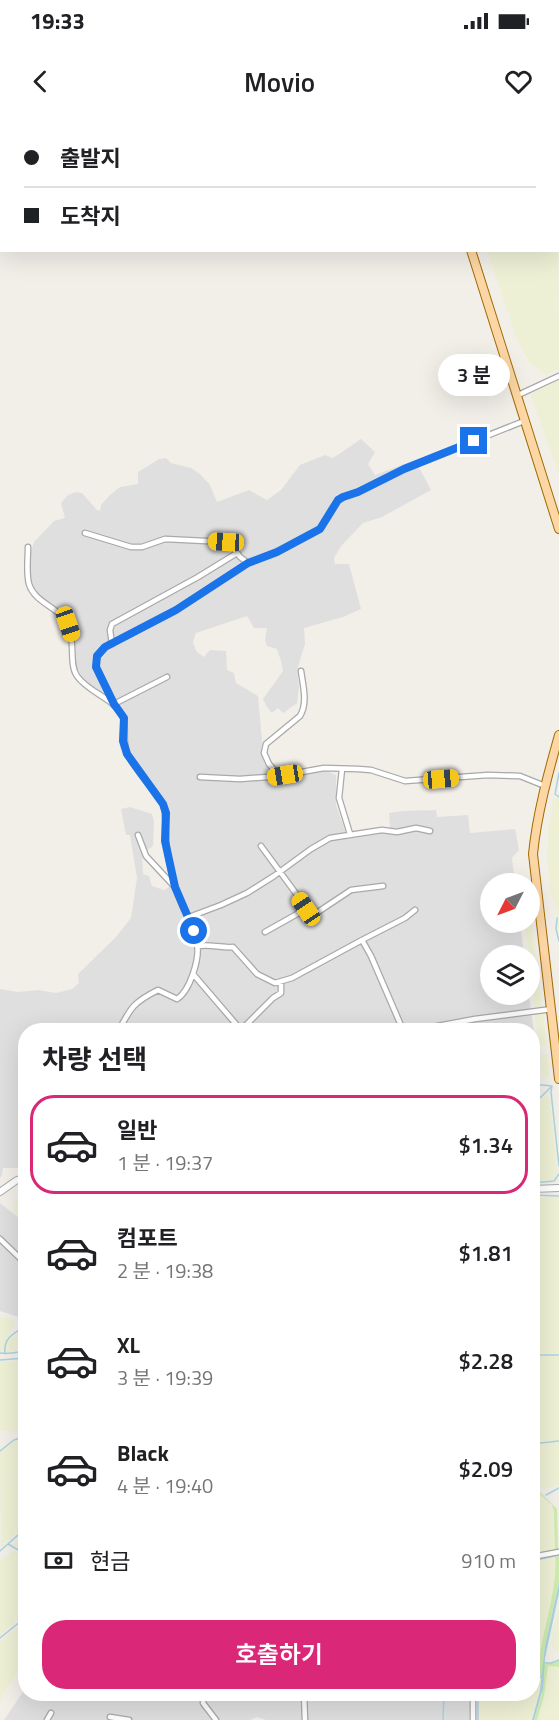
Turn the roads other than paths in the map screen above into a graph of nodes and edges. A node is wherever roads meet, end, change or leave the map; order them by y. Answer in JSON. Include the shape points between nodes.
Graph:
{"nodes":[{"id":1,"x":472,"y":252,"type":"edge"},
{"id":2,"x":559,"y":376,"type":"edge"},
{"id":3,"x":516,"y":396,"type":"junction"},
{"id":4,"x":524,"y":422,"type":"junction"},
{"id":5,"x":559,"y":529,"type":"edge"},
{"id":6,"x":85,"y":533,"type":"dead end"},
{"id":7,"x":28,"y":547,"type":"dead end"},
{"id":8,"x":237,"y":553,"type":"junction"},
{"id":9,"x":248,"y":563,"type":"junction"},
{"id":10,"x":112,"y":644,"type":"junction"},
{"id":11,"x":302,"y":671,"type":"dead end"},
{"id":12,"x":167,"y":677,"type":"dead end"},
{"id":13,"x":114,"y":704,"type":"junction"},
{"id":14,"x":559,"y":735,"type":"edge"},
{"id":15,"x":342,"y":769,"type":"junction"},
{"id":16,"x":285,"y":775,"type":"junction"},
{"id":17,"x":201,"y":777,"type":"dead end"},
{"id":18,"x":545,"y":786,"type":"junction"},
{"id":19,"x":430,"y":831,"type":"dead end"},
{"id":20,"x":350,"y":834,"type":"junction"},
{"id":21,"x":138,"y":835,"type":"dead end"},
{"id":22,"x":261,"y":846,"type":"dead end"},
{"id":23,"x":280,"y":872,"type":"junction"},
{"id":24,"x":384,"y":886,"type":"dead end"},
{"id":25,"x":175,"y":887,"type":"junction"},
{"id":26,"x":306,"y":909,"type":"junction"},
{"id":27,"x":415,"y":910,"type":"dead end"},
{"id":28,"x":189,"y":917,"type":"junction"},
{"id":29,"x":265,"y":932,"type":"dead end"},
{"id":30,"x":362,"y":940,"type":"junction"},
{"id":31,"x":198,"y":946,"type":"junction"},
{"id":32,"x":193,"y":974,"type":"junction"},
{"id":33,"x":281,"y":982,"type":"junction"},
{"id":34,"x":552,"y":1009,"type":"junction"},
{"id":35,"x":123,"y":1023,"type":"edge"},
{"id":36,"x":235,"y":1023,"type":"edge"},
{"id":37,"x":248,"y":1023,"type":"edge"},
{"id":38,"x":400,"y":1023,"type":"edge"},
{"id":39,"x":454,"y":1023,"type":"edge"},
{"id":40,"x":559,"y":1079,"type":"edge"},
{"id":41,"x":18,"y":1180,"type":"edge"},
{"id":42,"x":559,"y":1188,"type":"edge"},
{"id":43,"x":540,"y":1189,"type":"edge"},
{"id":44,"x":0,"y":1192,"type":"edge"},
{"id":45,"x":0,"y":1239,"type":"edge"},
{"id":46,"x":18,"y":1256,"type":"edge"},
{"id":47,"x":558,"y":1552,"type":"edge"},
{"id":48,"x":540,"y":1555,"type":"edge"},
{"id":49,"x":203,"y":1701,"type":"edge"},
{"id":50,"x":304,"y":1701,"type":"edge"},
{"id":51,"x":473,"y":1701,"type":"edge"},
{"id":52,"x":51,"y":1713,"type":"dead end"},
{"id":53,"x":110,"y":1717,"type":"dead end"},
{"id":54,"x":47,"y":1720,"type":"edge"},
{"id":55,"x":129,"y":1720,"type":"edge"},
{"id":56,"x":216,"y":1720,"type":"edge"},
{"id":57,"x":305,"y":1720,"type":"edge"},
{"id":58,"x":473,"y":1720,"type":"edge"}],
"edges":[{"from":1,"to":3,"type":"main road"},
{"from":2,"to":3,"type":"street"},
{"from":3,"to":4,"type":"main road"},
{"from":4,"to":5,"type":"main road"},
{"from":4,"to":9,"type":"street","via":[[343,497],[320,529]]},
{"from":6,"to":8,"type":"street","via":[[131,547],[165,538],[226,542]]},
{"from":7,"to":13,"type":"street","via":[[29,585],[68,624],[73,639],[74,673]]},
{"from":8,"to":9,"type":"street"},
{"from":8,"to":10,"type":"street","via":[[112,624]]},
{"from":9,"to":10,"type":"street","via":[[176,610]]},
{"from":10,"to":13,"type":"street","via":[[99,652],[96,667]]},
{"from":11,"to":16,"type":"street","via":[[303,711],[266,744],[264,753],[277,773]]},
{"from":12,"to":13,"type":"street"},
{"from":13,"to":25,"type":"street","via":[[124,718],[127,754],[166,813],[165,841]]},
{"from":14,"to":18,"type":"main road"},
{"from":15,"to":16,"type":"street"},
{"from":15,"to":18,"type":"street","via":[[371,770],[405,780],[520,777]]},
{"from":15,"to":20,"type":"street","via":[[339,798]]},
{"from":16,"to":17,"type":"street","via":[[240,780]]},
{"from":18,"to":34,"type":"main road","via":[[533,855]]},
{"from":19,"to":20,"type":"street","via":[[416,828]]},
{"from":20,"to":23,"type":"street","via":[[320,843]]},
{"from":21,"to":25,"type":"street","via":[[146,856]]},
{"from":22,"to":23,"type":"street"},
{"from":23,"to":26,"type":"street"},
{"from":23,"to":28,"type":"street","via":[[238,897]]},
{"from":24,"to":26,"type":"street","via":[[351,890],[315,914]]},
{"from":25,"to":28,"type":"street"},
{"from":26,"to":29,"type":"street"},
{"from":27,"to":30,"type":"street"},
{"from":28,"to":31,"type":"street"},
{"from":30,"to":33,"type":"street"},
{"from":30,"to":38,"type":"street"},
{"from":31,"to":32,"type":"street"},
{"from":31,"to":33,"type":"street","via":[[233,947],[257,974]]},
{"from":32,"to":35,"type":"street","via":[[184,994],[177,999],[158,990],[139,1000]]},
{"from":32,"to":36,"type":"street"},
{"from":33,"to":37,"type":"street","via":[[281,993]]},
{"from":34,"to":39,"type":"street"},
{"from":34,"to":40,"type":"main road"},
{"from":41,"to":44,"type":"street"},
{"from":42,"to":43,"type":"street"},
{"from":45,"to":46,"type":"street"},
{"from":47,"to":48,"type":"street"},
{"from":49,"to":56,"type":"street"},
{"from":50,"to":57,"type":"street"},
{"from":51,"to":58,"type":"street"},
{"from":52,"to":54,"type":"street"},
{"from":53,"to":55,"type":"street"}]}
